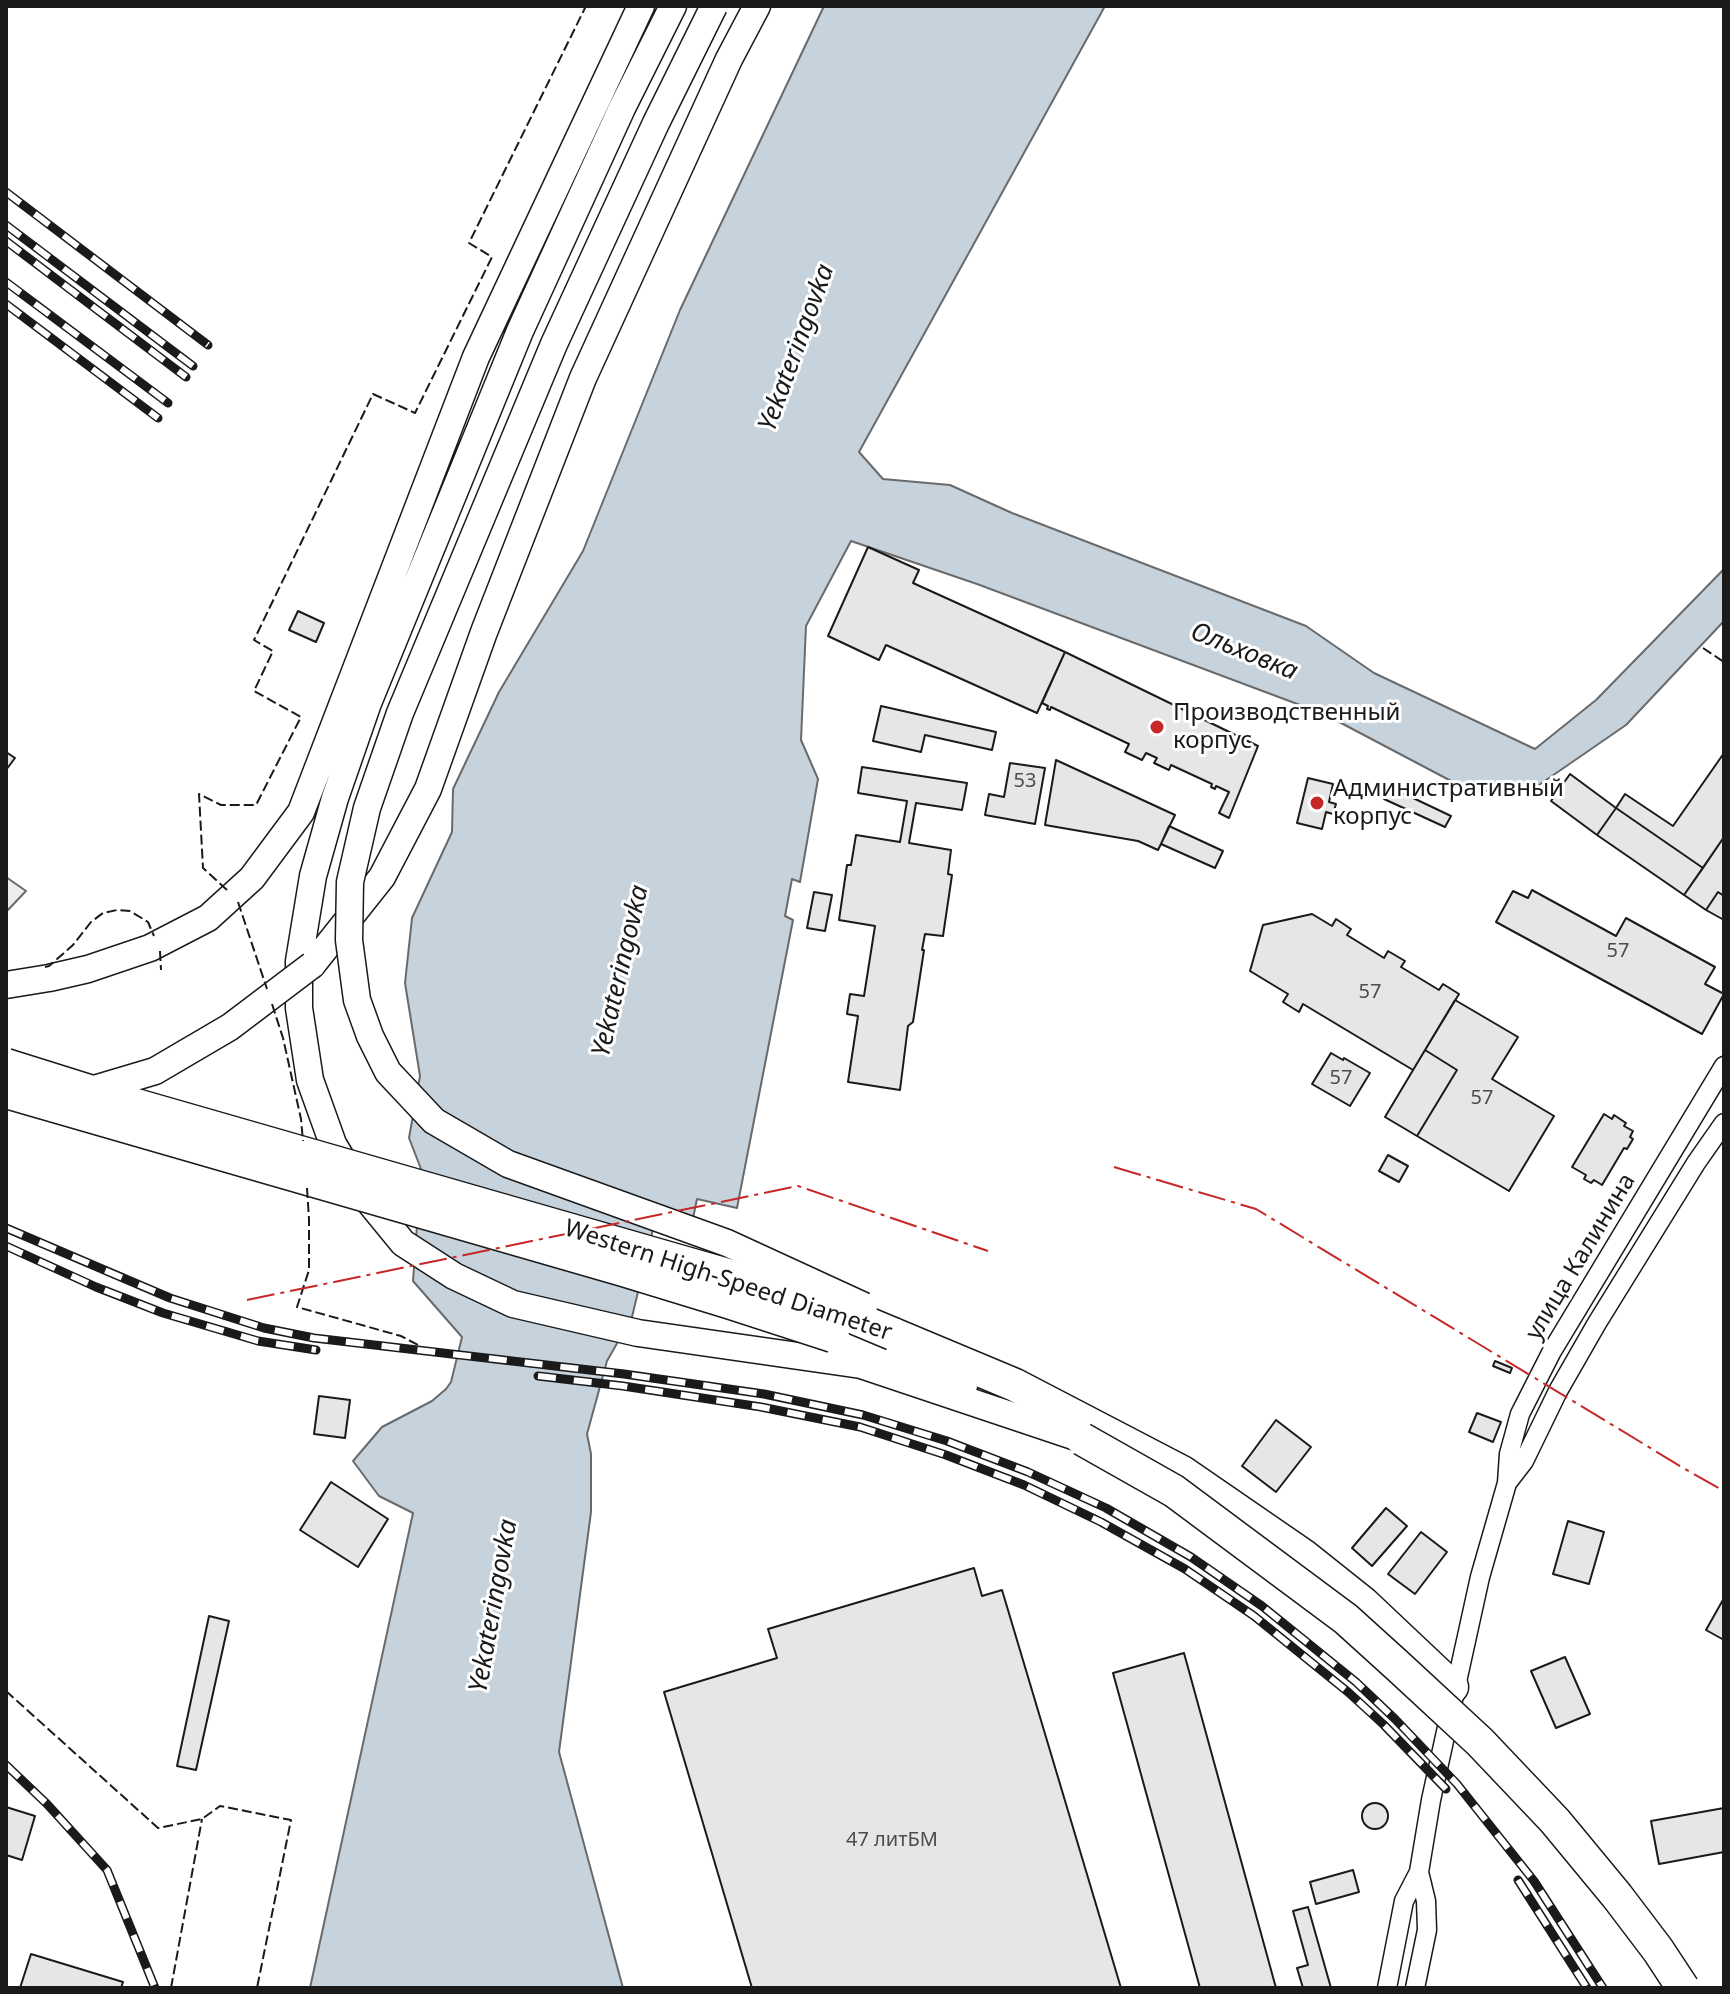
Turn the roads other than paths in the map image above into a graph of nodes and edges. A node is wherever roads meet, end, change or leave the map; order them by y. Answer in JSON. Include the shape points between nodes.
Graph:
{"nodes":[{"id":1,"x":641,"y":6,"type":"edge"},
{"id":2,"x":673,"y":6,"type":"edge"},
{"id":3,"x":714,"y":6,"type":"edge"},
{"id":4,"x":757,"y":6,"type":"edge"},
{"id":5,"x":6,"y":985,"type":"edge"},
{"id":6,"x":6,"y":1065,"type":"edge"},
{"id":7,"x":1724,"y":1066,"type":"edge"},
{"id":8,"x":1724,"y":1088,"type":"edge"},
{"id":9,"x":6,"y":1092,"type":"edge"},
{"id":10,"x":6,"y":1100,"type":"edge"},
{"id":11,"x":1699,"y":1107,"type":"junction"},
{"id":12,"x":1724,"y":1123,"type":"edge"},
{"id":13,"x":1015,"y":1385,"type":"junction"},
{"id":14,"x":1082,"y":1439,"type":"junction"},
{"id":15,"x":1507,"y":1483,"type":"junction"},
{"id":16,"x":1419,"y":1872,"type":"junction"},
{"id":17,"x":1387,"y":1988,"type":"edge"},
{"id":18,"x":1415,"y":1988,"type":"edge"},
{"id":19,"x":1683,"y":1988,"type":"edge"},
{"id":20,"x":1706,"y":1988,"type":"edge"}],
"edges":[{"from":1,"to":5,"type":"main road","via":[[476,357],[301,812],[252,878],[208,918],[150,948],[88,969]]},
{"from":2,"to":14,"type":"main road","bridge":true,"via":[[520,331],[368,703],[335,798],[313,876],[299,961],[299,1008],[310,1080],[333,1144],[362,1193],[403,1243],[454,1276],[513,1304],[638,1333],[861,1365]]},
{"from":3,"to":13,"type":"main road","bridge":true,"via":[[554,344],[400,713],[367,808],[350,882],[349,940],[357,1000],[388,1072],[434,1121],[508,1164],[727,1243],[900,1323]]},
{"from":4,"to":10,"type":"main road","bridge":true,"via":[[583,378],[428,789],[382,877],[312,965],[230,1027],[155,1071],[75,1095]]},
{"from":6,"to":13,"type":"highway","name":"Western High-Speed Diameter","bridge":true,"via":[[731,1276],[838,1311]]},
{"from":7,"to":11,"type":"street","name":"улица Калинина"},
{"from":8,"to":11,"type":"street"},
{"from":9,"to":14,"type":"highway","name":"Western High-Speed Diameter","bridge":true,"via":[[728,1302],[959,1384]]},
{"from":11,"to":15,"type":"street","name":"улица Калинина","via":[[1536,1381],[1520,1414]]},
{"from":12,"to":15,"type":"street","name":"улица Калинина","via":[[1597,1323],[1524,1461]]},
{"from":13,"to":20,"type":"highway","name":"Western High-Speed Diameter","via":[[1182,1472],[1363,1603],[1512,1745],[1630,1884]]},
{"from":14,"to":19,"type":"highway","name":"Western High-Speed Diameter","bridge":true,"via":[[1174,1491],[1346,1619],[1399,1667],[1555,1821]]},
{"from":15,"to":16,"type":"street","name":"улица Калинина","via":[[1480,1577]]},
{"from":16,"to":17,"type":"street","name":"улица Калинина","via":[[1404,1901]]},
{"from":16,"to":18,"type":"street","name":"улица Калинина","via":[[1427,1930]]}]}
